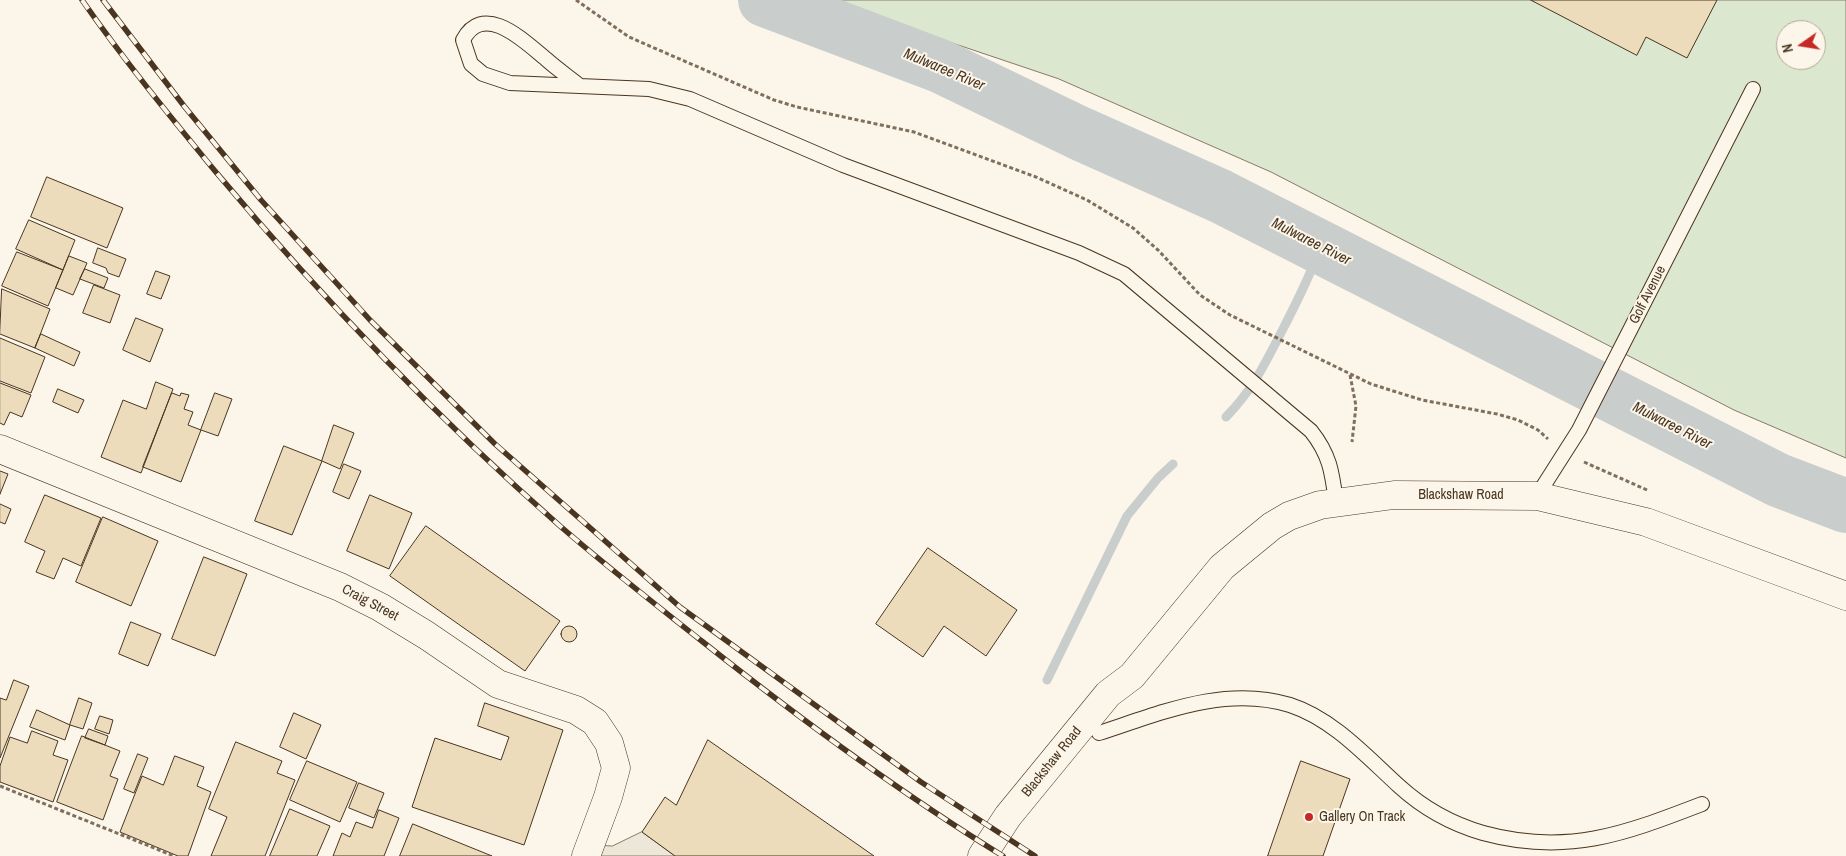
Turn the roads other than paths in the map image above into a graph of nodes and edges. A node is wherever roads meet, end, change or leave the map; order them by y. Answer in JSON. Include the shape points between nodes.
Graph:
{"nodes":[{"id":1,"x":580,"y":86,"type":"junction"},
{"id":2,"x":1753,"y":89,"type":"dead end"},
{"id":3,"x":0,"y":449,"type":"edge"},
{"id":4,"x":1537,"y":496,"type":"junction"},
{"id":5,"x":1336,"y":502,"type":"junction"},
{"id":6,"x":1846,"y":596,"type":"edge"},
{"id":7,"x":1132,"y":676,"type":"junction"},
{"id":8,"x":1099,"y":733,"type":"junction"},
{"id":9,"x":1702,"y":804,"type":"dead end"},
{"id":10,"x":586,"y":856,"type":"edge"},
{"id":11,"x":982,"y":856,"type":"edge"},
{"id":12,"x":1003,"y":856,"type":"edge"}],
"edges":[{"from":1,"to":1,"type":"lane","via":[[510,83],[483,74],[471,64],[464,40],[468,31],[481,24],[494,23],[510,28]]},
{"from":1,"to":5,"type":"lane","via":[[649,88],[690,100],[844,165],[1079,253],[1124,274],[1311,431],[1329,459]]},
{"from":2,"to":4,"type":"lane","name":"Golf Avenue","via":[[1580,430]]},
{"from":3,"to":10,"type":"street","name":"Craig Street","via":[[340,587],[426,635],[498,684],[576,710],[595,722],[609,743],[616,768]]},
{"from":4,"to":5,"type":"street","name":"Blackshaw Road","via":[[1402,495]]},
{"from":4,"to":6,"type":"street","name":"Blackshaw Road","via":[[1646,522]]},
{"from":5,"to":7,"type":"street","name":"Blackshaw Road","via":[[1289,516],[1237,553],[1209,581]]},
{"from":7,"to":8,"type":"street","name":"Blackshaw Road","via":[[1120,707]]},
{"from":7,"to":11,"type":"street","name":"Blackshaw Road","via":[[1108,694],[1008,816]]},
{"from":8,"to":9,"type":"lane","via":[[1206,700],[1246,698],[1289,705],[1326,722],[1429,809],[1467,828],[1531,844],[1576,844],[1598,840]]},
{"from":8,"to":12,"type":"street","name":"Blackshaw Road","via":[[1011,841]]}]}
